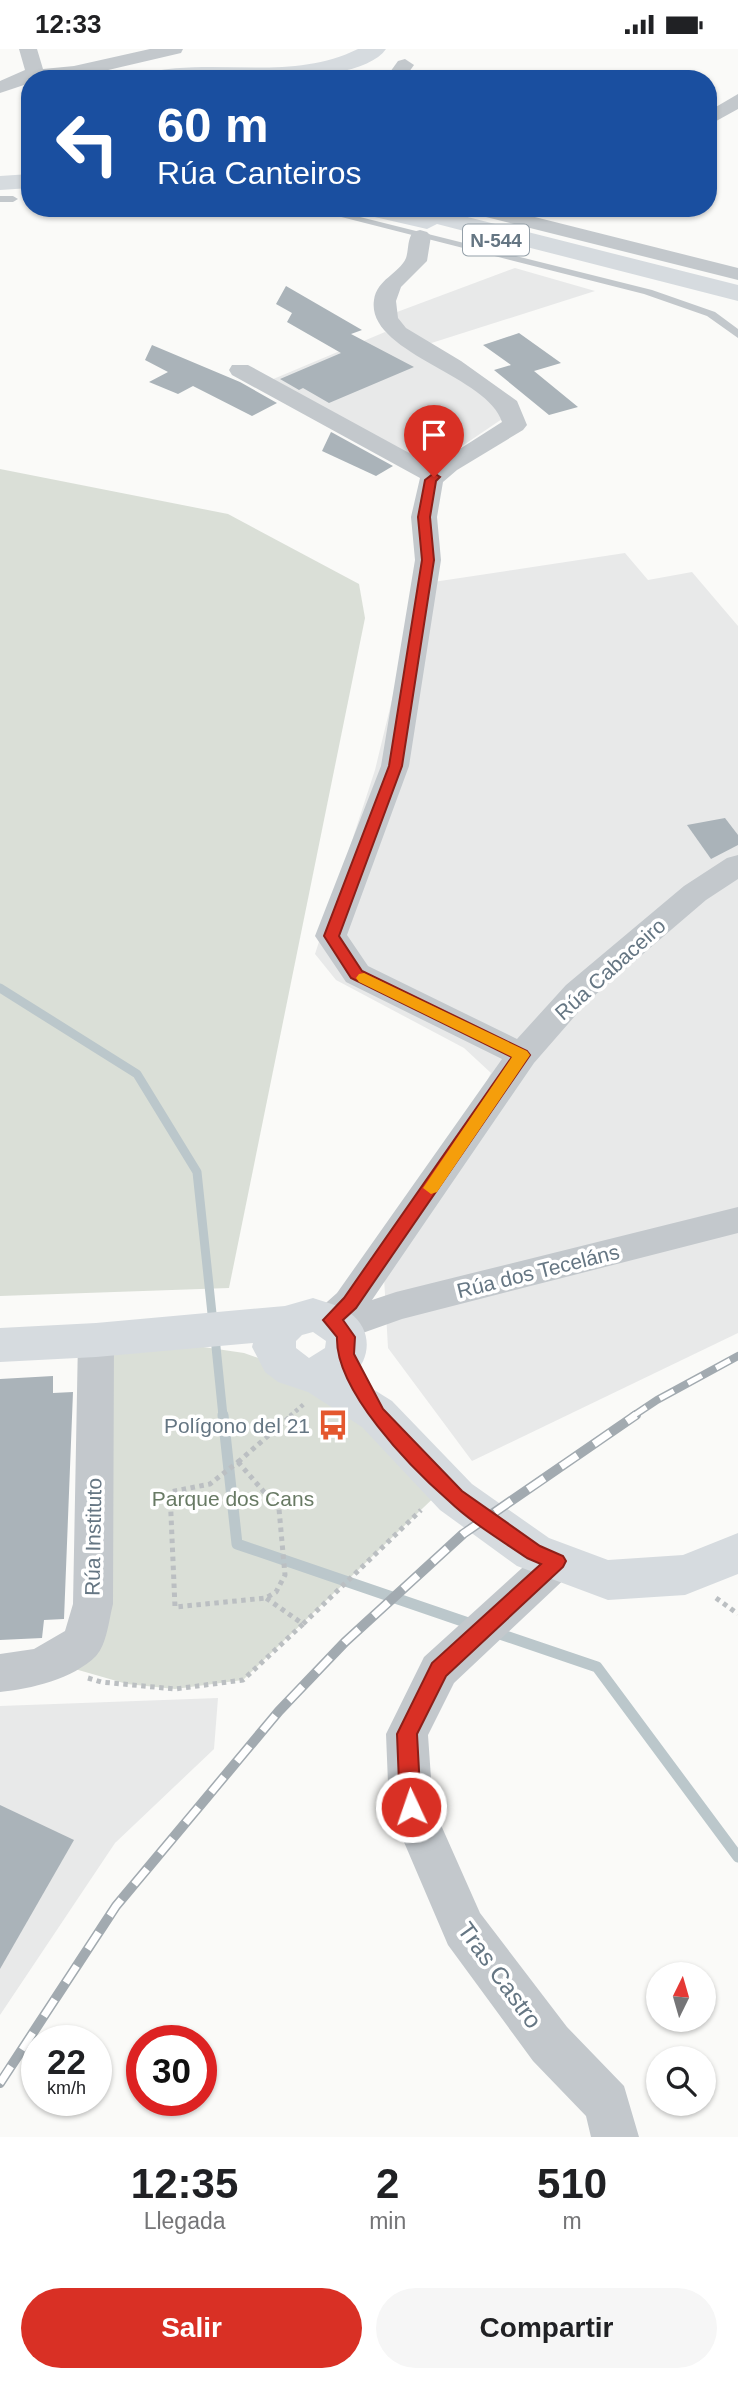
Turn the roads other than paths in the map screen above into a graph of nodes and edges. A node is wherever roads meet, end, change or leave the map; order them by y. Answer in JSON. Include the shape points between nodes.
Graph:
{"nodes":[{"id":1,"x":28,"y":49,"type":"edge"},
{"id":2,"x":83,"y":49,"type":"edge"},
{"id":3,"x":171,"y":49,"type":"edge"},
{"id":4,"x":375,"y":49,"type":"edge"},
{"id":5,"x":399,"y":61,"type":"edge"},
{"id":6,"x":34,"y":70,"type":"edge"},
{"id":7,"x":75,"y":70,"type":"edge"},
{"id":8,"x":82,"y":70,"type":"edge"},
{"id":9,"x":315,"y":70,"type":"edge"},
{"id":10,"x":378,"y":70,"type":"edge"},
{"id":11,"x":21,"y":79,"type":"edge"},
{"id":12,"x":0,"y":87,"type":"edge"},
{"id":13,"x":738,"y":100,"type":"edge"},
{"id":14,"x":717,"y":114,"type":"edge"},
{"id":15,"x":11,"y":190,"type":"edge"},
{"id":16,"x":0,"y":199,"type":"edge"},
{"id":17,"x":346,"y":217,"type":"edge"},
{"id":18,"x":402,"y":217,"type":"edge"},
{"id":19,"x":437,"y":217,"type":"edge"},
{"id":20,"x":474,"y":217,"type":"edge"},
{"id":21,"x":508,"y":217,"type":"edge"},
{"id":22,"x":526,"y":217,"type":"edge"},
{"id":23,"x":520,"y":220,"type":"junction"},
{"id":24,"x":421,"y":236,"type":"junction"},
{"id":25,"x":628,"y":267,"type":"junction"},
{"id":26,"x":738,"y":274,"type":"edge"},
{"id":27,"x":671,"y":278,"type":"junction"},
{"id":28,"x":738,"y":293,"type":"edge"},
{"id":29,"x":738,"y":299,"type":"edge"},
{"id":30,"x":738,"y":335,"type":"edge"},
{"id":31,"x":240,"y":370,"type":"dead end"},
{"id":32,"x":434,"y":477,"type":"junction"},
{"id":33,"x":738,"y":865,"type":"edge"},
{"id":34,"x":738,"y":884,"type":"edge"},
{"id":35,"x":695,"y":893,"type":"junction"},
{"id":36,"x":522,"y":1055,"type":"junction"},
{"id":37,"x":738,"y":1220,"type":"edge"},
{"id":38,"x":96,"y":1340,"type":"junction"},
{"id":39,"x":0,"y":1345,"type":"edge"},
{"id":40,"x":314,"y":1352,"type":"junction"},
{"id":41,"x":738,"y":1553,"type":"edge"},
{"id":42,"x":557,"y":1561,"type":"junction"},
{"id":43,"x":0,"y":1673,"type":"edge"},
{"id":44,"x":615,"y":2137,"type":"edge"}],
"edges":[{"from":1,"to":6,"type":"street"},
{"from":2,"to":7,"type":"street"},
{"from":3,"to":8,"type":"street"},
{"from":4,"to":9,"type":"main road","via":[[352,62]]},
{"from":5,"to":10,"type":"main road"},
{"from":11,"to":12,"type":"street"},
{"from":13,"to":14,"type":"street"},
{"from":15,"to":16,"type":"lane"},
{"from":17,"to":24,"type":"lane"},
{"from":18,"to":25,"type":"main road","number":"N-544"},
{"from":19,"to":25,"type":"main road","number":"N-544"},
{"from":20,"to":25,"type":"main road","number":"N-544"},
{"from":21,"to":23,"type":"street"},
{"from":22,"to":23,"type":"street"},
{"from":23,"to":26,"type":"street"},
{"from":24,"to":30,"type":"lane","via":[[648,292],[711,314]]},
{"from":24,"to":32,"type":"street","via":[[415,261],[391,285],[385,302],[387,318],[398,333],[509,405],[515,425]]},
{"from":25,"to":27,"type":"main road","number":"N-544"},
{"from":27,"to":28,"type":"main road","number":"N-544"},
{"from":27,"to":29,"type":"main road","number":"N-544"},
{"from":31,"to":32,"type":"street"},
{"from":32,"to":36,"type":"street","via":[[424,517],[428,560],[396,766],[331,936],[357,974]]},
{"from":33,"to":35,"type":"street","name":"Rúa Cabaceiro"},
{"from":34,"to":35,"type":"street"},
{"from":35,"to":36,"type":"street","name":"Rúa Cabaceiro","via":[[577,993]]},
{"from":36,"to":40,"type":"street","name":"Rúa Cabaceiro"},
{"from":37,"to":40,"type":"street","name":"Rúa dos Teceláns","via":[[396,1306]]},
{"from":38,"to":39,"type":"main road"},
{"from":38,"to":40,"type":"main road"},
{"from":38,"to":43,"type":"street","name":"Rúa Instituto","via":[[93,1604],[83,1642],[54,1663],[25,1672]]},
{"from":40,"to":42,"type":"main road","via":[[456,1497],[533,1552]]},
{"from":41,"to":42,"type":"main road","via":[[685,1575],[608,1580]]},
{"from":42,"to":44,"type":"street","name":"Tras Castro","via":[[439,1670],[407,1734],[411,1807],[464,1929],[550,2044],[607,2103]]}]}
